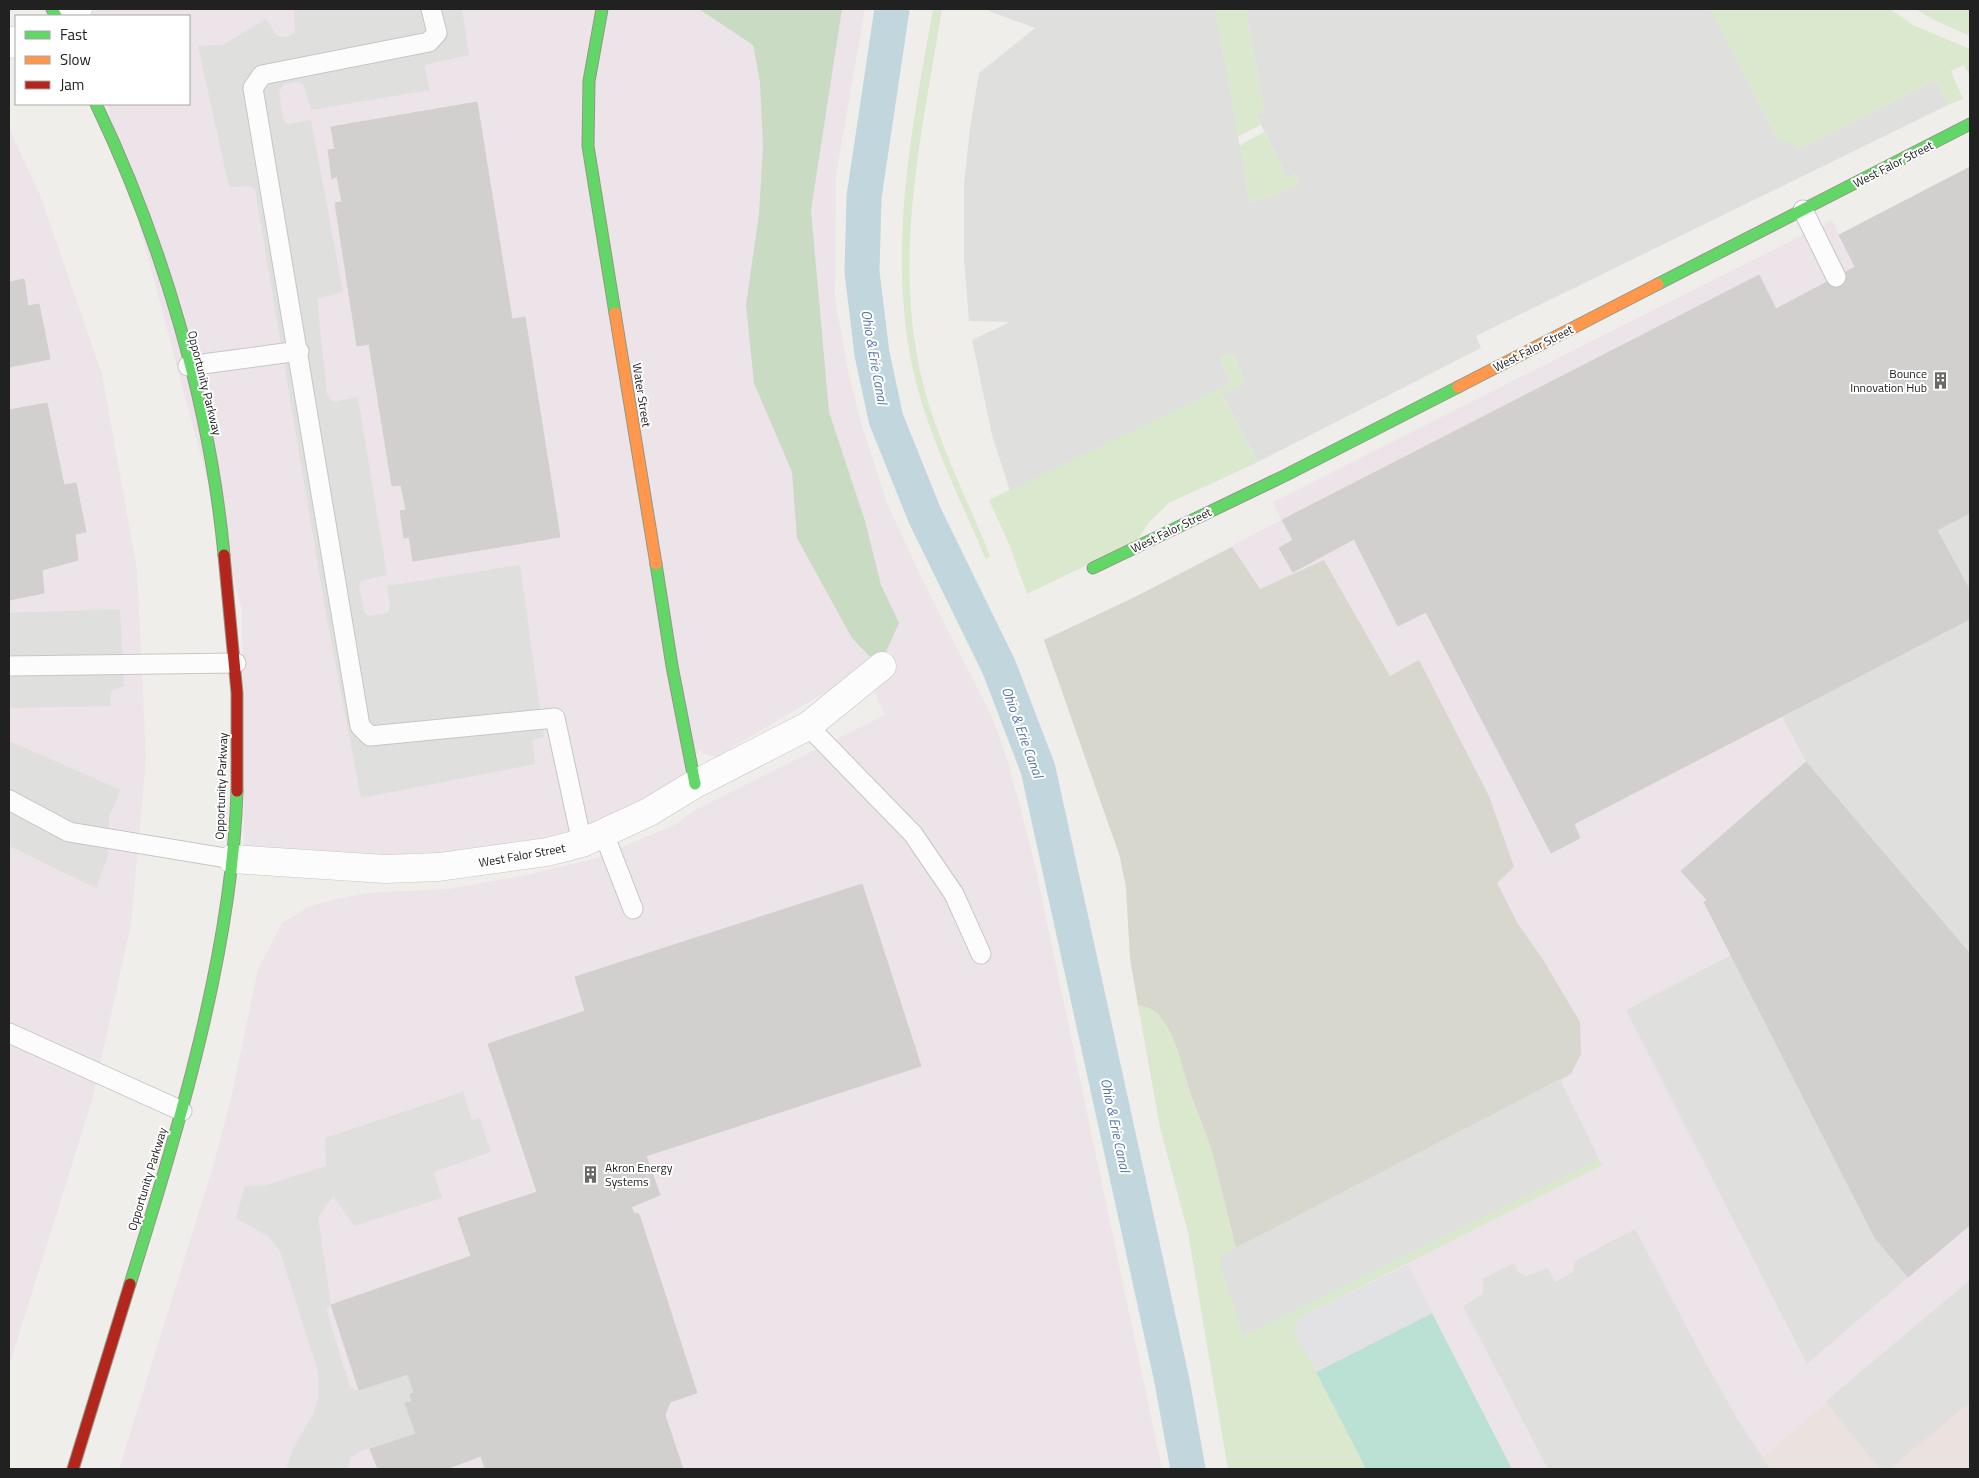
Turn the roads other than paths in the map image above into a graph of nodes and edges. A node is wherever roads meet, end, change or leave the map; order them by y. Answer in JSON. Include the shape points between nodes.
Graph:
{"nodes":[{"id":1,"x":78,"y":9,"type":"edge"},
{"id":2,"x":431,"y":9,"type":"edge"},
{"id":3,"x":602,"y":9,"type":"edge"},
{"id":4,"x":65,"y":15,"type":"edge"},
{"id":5,"x":96,"y":105,"type":"edge"},
{"id":6,"x":1970,"y":124,"type":"edge"},
{"id":7,"x":1803,"y":210,"type":"junction"},
{"id":8,"x":1836,"y":277,"type":"dead end"},
{"id":9,"x":299,"y":351,"type":"junction"},
{"id":10,"x":188,"y":366,"type":"junction"},
{"id":11,"x":1093,"y":568,"type":"dead end"},
{"id":12,"x":236,"y":663,"type":"junction"},
{"id":13,"x":9,"y":666,"type":"edge"},
{"id":14,"x":882,"y":666,"type":"dead end"},
{"id":15,"x":808,"y":726,"type":"junction"},
{"id":16,"x":695,"y":784,"type":"junction"},
{"id":17,"x":9,"y":800,"type":"edge"},
{"id":18,"x":593,"y":838,"type":"junction"},
{"id":19,"x":232,"y":859,"type":"junction"},
{"id":20,"x":634,"y":910,"type":"dead end"},
{"id":21,"x":981,"y":954,"type":"dead end"},
{"id":22,"x":9,"y":1033,"type":"edge"},
{"id":23,"x":182,"y":1111,"type":"junction"},
{"id":24,"x":73,"y":1469,"type":"edge"}],
"edges":[{"from":1,"to":4,"type":"street"},
{"from":2,"to":9,"type":"lane","via":[[437,33],[430,42],[262,75],[253,88]]},
{"from":3,"to":16,"type":"street","name":"Water Street","via":[[589,81],[588,146],[672,666]]},
{"from":5,"to":10,"type":"street","name":"Opportunity Parkway","via":[[131,181]]},
{"from":6,"to":7,"type":"street","name":"West Falor Street"},
{"from":7,"to":8,"type":"lane"},
{"from":7,"to":11,"type":"street","name":"West Falor Street","via":[[1286,475]]},
{"from":9,"to":10,"type":"lane"},
{"from":9,"to":18,"type":"lane","via":[[360,726],[370,736],[555,718]]},
{"from":10,"to":12,"type":"street","name":"Opportunity Parkway","via":[[216,490]]},
{"from":12,"to":13,"type":"lane"},
{"from":12,"to":19,"type":"street","name":"Opportunity Parkway","via":[[238,760]]},
{"from":14,"to":15,"type":"street","name":"West Falor Street"},
{"from":15,"to":16,"type":"street","name":"West Falor Street"},
{"from":15,"to":21,"type":"lane","via":[[913,834],[954,894]]},
{"from":16,"to":18,"type":"street","name":"West Falor Street","via":[[649,812]]},
{"from":17,"to":19,"type":"lane","via":[[69,832]]},
{"from":18,"to":19,"type":"street","name":"West Falor Street","via":[[547,852],[439,867],[384,869]]},
{"from":18,"to":20,"type":"lane"},
{"from":19,"to":23,"type":"street","name":"Opportunity Parkway","via":[[210,991]]},
{"from":22,"to":23,"type":"lane"},
{"from":23,"to":24,"type":"street","name":"Opportunity Parkway"}]}
